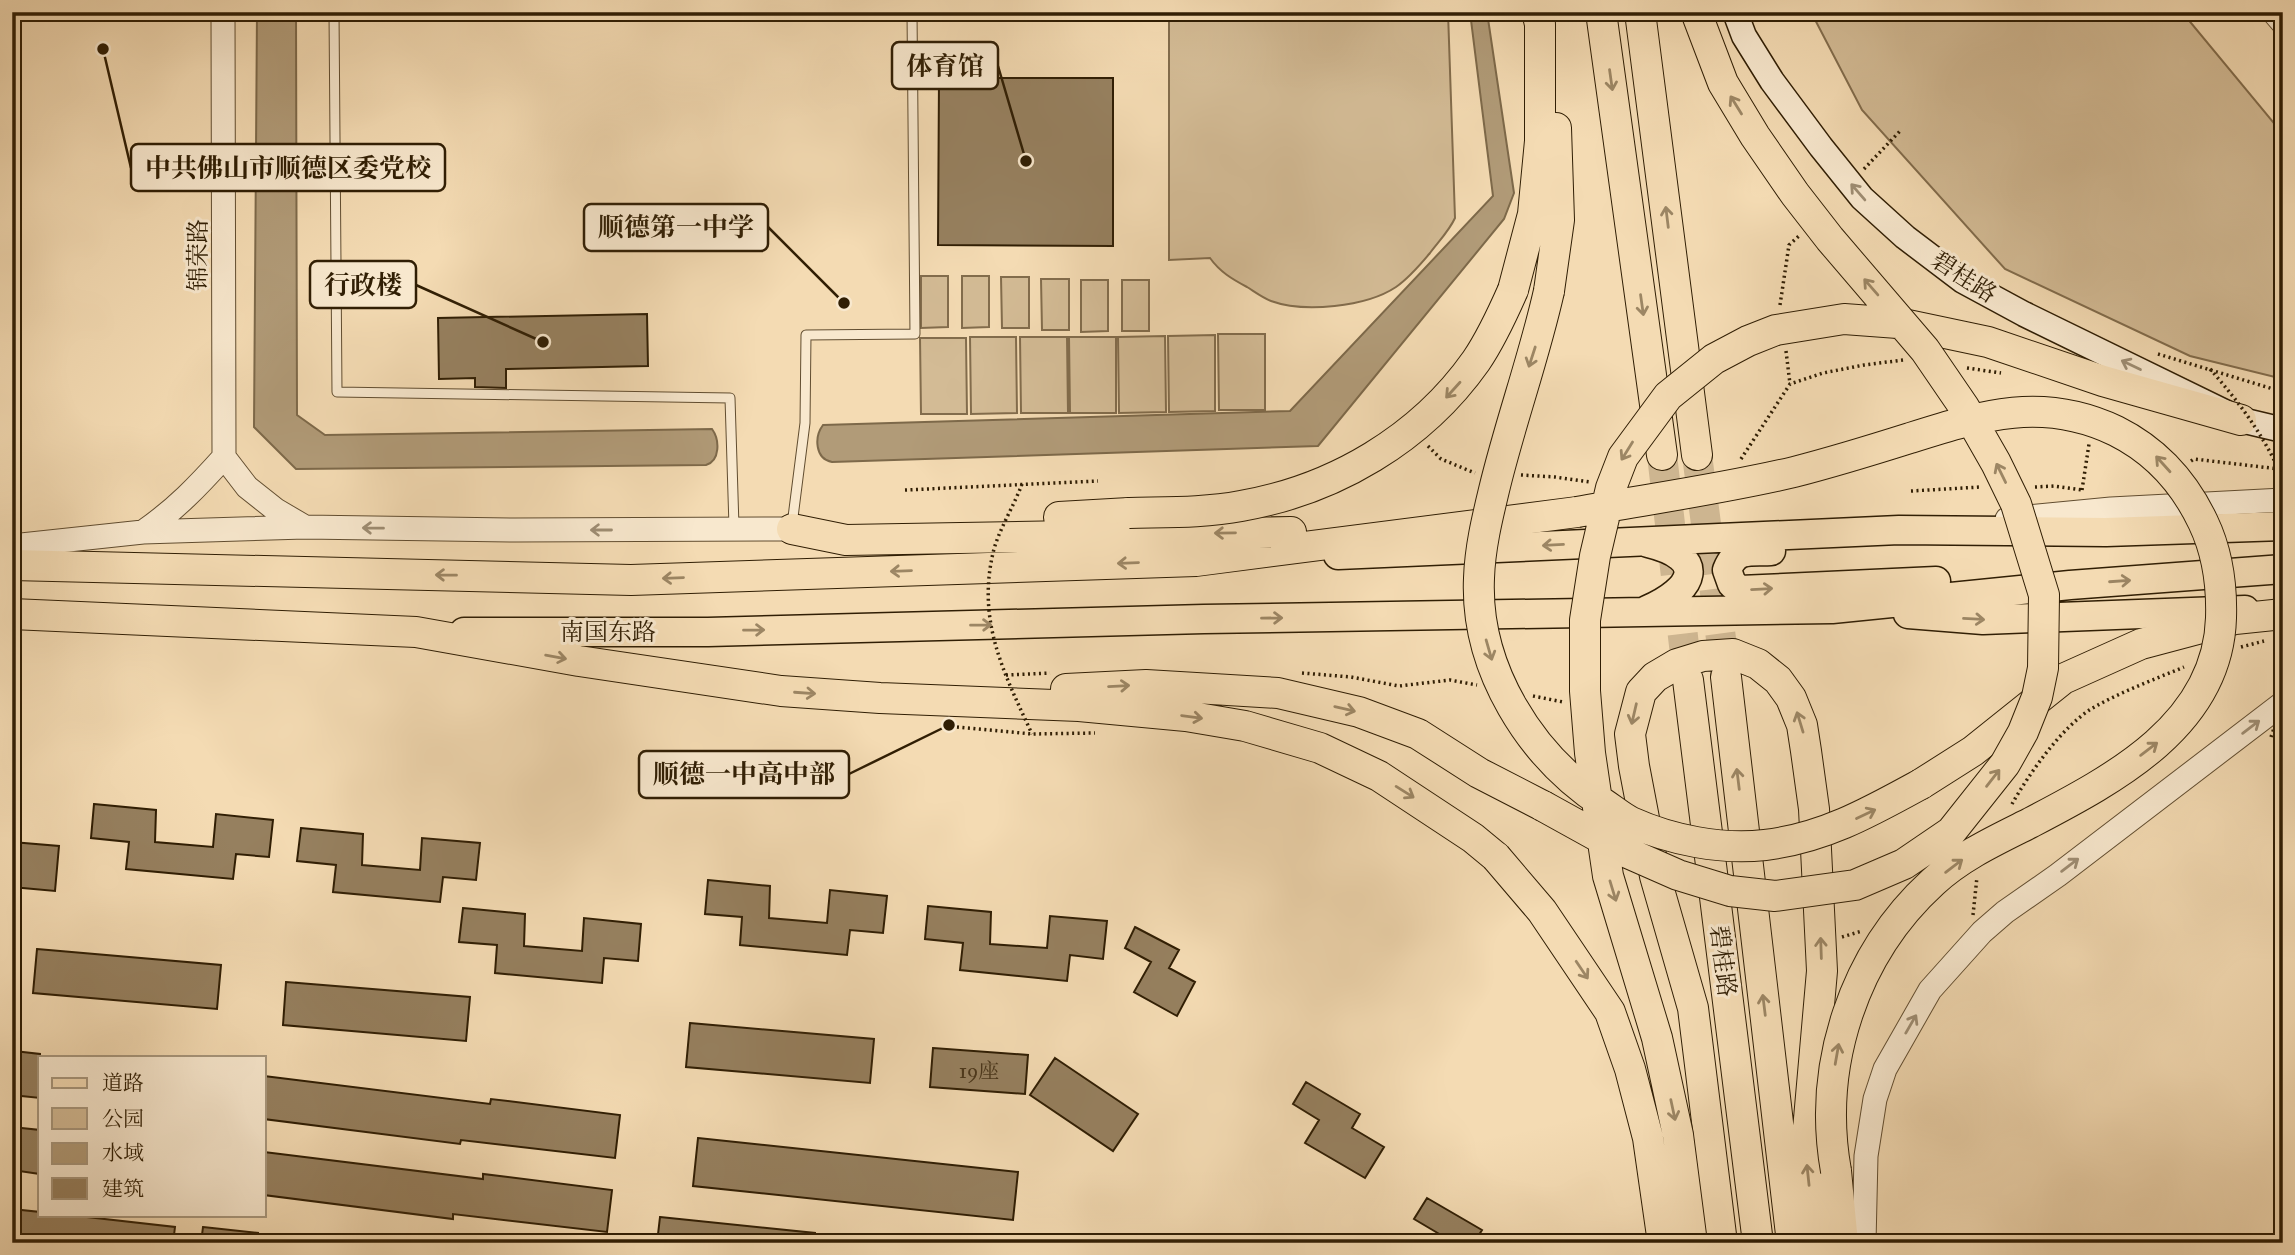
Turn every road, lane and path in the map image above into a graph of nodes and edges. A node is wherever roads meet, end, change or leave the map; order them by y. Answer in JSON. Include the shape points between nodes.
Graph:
{"nodes":[{"id":1,"x":223,"y":12,"type":"edge"},
{"id":2,"x":334,"y":12,"type":"edge"},
{"id":3,"x":912,"y":12,"type":"edge"},
{"id":4,"x":1601,"y":12,"type":"edge"},
{"id":5,"x":1640,"y":12,"type":"edge"},
{"id":6,"x":1696,"y":12,"type":"edge"},
{"id":7,"x":1735,"y":12,"type":"edge"},
{"id":8,"x":2264,"y":12,"type":"edge"},
{"id":9,"x":1538,"y":18,"type":"edge"},
{"id":10,"x":2283,"y":34,"type":"edge"},
{"id":11,"x":2157,"y":354,"type":"dead end"},
{"id":12,"x":2210,"y":369,"type":"junction"},
{"id":13,"x":2283,"y":392,"type":"edge"},
{"id":14,"x":2241,"y":420,"type":"junction"},
{"id":15,"x":2283,"y":430,"type":"edge"},
{"id":16,"x":1662,"y":455,"type":"tunnel mouth"},
{"id":17,"x":1697,"y":455,"type":"tunnel mouth"},
{"id":18,"x":224,"y":457,"type":"junction"},
{"id":19,"x":2183,"y":464,"type":"dead end"},
{"id":20,"x":2279,"y":469,"type":"junction"},
{"id":21,"x":2283,"y":479,"type":"edge"},
{"id":22,"x":1098,"y":481,"type":"dead end"},
{"id":23,"x":1022,"y":484,"type":"junction"},
{"id":24,"x":1983,"y":487,"type":"dead end"},
{"id":25,"x":2032,"y":487,"type":"dead end"},
{"id":26,"x":905,"y":490,"type":"dead end"},
{"id":27,"x":1911,"y":491,"type":"dead end"},
{"id":28,"x":2093,"y":491,"type":"dead end"},
{"id":29,"x":2283,"y":500,"type":"edge"},
{"id":30,"x":2283,"y":526,"type":"edge"},
{"id":31,"x":305,"y":527,"type":"junction"},
{"id":32,"x":734,"y":530,"type":"junction"},
{"id":33,"x":792,"y":530,"type":"junction"},
{"id":34,"x":1440,"y":530,"type":"junction"},
{"id":35,"x":1899,"y":530,"type":"junction"},
{"id":36,"x":143,"y":532,"type":"junction"},
{"id":37,"x":2106,"y":533,"type":"junction"},
{"id":38,"x":1643,"y":541,"type":"junction"},
{"id":39,"x":12,"y":546,"type":"edge"},
{"id":40,"x":1196,"y":561,"type":"junction"},
{"id":41,"x":12,"y":565,"type":"edge"},
{"id":42,"x":2283,"y":569,"type":"edge"},
{"id":43,"x":2070,"y":585,"type":"junction"},
{"id":44,"x":1832,"y":608,"type":"junction"},
{"id":45,"x":2283,"y":608,"type":"edge"},
{"id":46,"x":1645,"y":611,"type":"junction"},
{"id":47,"x":12,"y":614,"type":"edge"},
{"id":48,"x":2283,"y":614,"type":"edge"},
{"id":49,"x":416,"y":632,"type":"junction"},
{"id":50,"x":2264,"y":641,"type":"dead end"},
{"id":51,"x":2216,"y":654,"type":"junction"},
{"id":52,"x":1295,"y":673,"type":"dead end"},
{"id":53,"x":1726,"y":677,"type":"tunnel mouth"},
{"id":54,"x":1688,"y":680,"type":"tunnel mouth"},
{"id":55,"x":1489,"y":687,"type":"dead end"},
{"id":56,"x":1528,"y":695,"type":"dead end"},
{"id":57,"x":880,"y":698,"type":"junction"},
{"id":58,"x":1566,"y":703,"type":"dead end"},
{"id":59,"x":2283,"y":703,"type":"edge"},
{"id":60,"x":940,"y":726,"type":"dead end"},
{"id":61,"x":1100,"y":733,"type":"dead end"},
{"id":62,"x":1032,"y":734,"type":"junction"},
{"id":63,"x":2271,"y":737,"type":"dead end"},
{"id":64,"x":2007,"y":814,"type":"dead end"},
{"id":65,"x":1977,"y":877,"type":"dead end"},
{"id":66,"x":1982,"y":932,"type":"junction"},
{"id":67,"x":1663,"y":1243,"type":"edge"},
{"id":68,"x":1692,"y":1243,"type":"edge"},
{"id":69,"x":1722,"y":1243,"type":"edge"},
{"id":70,"x":1758,"y":1243,"type":"edge"},
{"id":71,"x":1792,"y":1243,"type":"edge"},
{"id":72,"x":1815,"y":1243,"type":"edge"},
{"id":73,"x":1843,"y":1243,"type":"edge"},
{"id":74,"x":1864,"y":1243,"type":"edge"}],
"edges":[{"from":1,"to":18,"type":"street","name":"锦荣路"},
{"from":2,"to":32,"type":"lane","via":[[337,392],[730,398]]},
{"from":3,"to":33,"type":"lane","via":[[915,334],[806,335],[805,423]]},
{"from":4,"to":16,"type":"highway","one_way":true},
{"from":17,"to":5,"type":"highway","one_way":true},
{"from":57,"to":6,"type":"highway","one_way":true,"bridge":true,"via":[[1146,685],[1278,693],[1359,712],[1418,734],[1479,773],[1678,875],[1730,891],[1776,897],[1855,885],[1904,864],[1951,832],[2005,764],[2037,697],[2043,668],[2044,595],[2034,558],[2016,504],[1964,407],[1925,349],[1830,239],[1755,136],[1723,83]]},
{"from":14,"to":7,"type":"main road","name":"碧桂路","one_way":true,"via":[[1963,281],[1905,237],[1862,198],[1821,147],[1772,81]]},
{"from":8,"to":10,"type":"lane"},
{"from":9,"to":33,"type":"highway","one_way":true,"bridge":true,"via":[[1539,141],[1534,214],[1513,290],[1497,326],[1457,387],[1394,444],[1300,492],[1240,506]]},
{"from":9,"to":48,"type":"highway","one_way":true,"bridge":true,"via":[[1554,102],[1559,220],[1549,291],[1482,547],[1480,610],[1494,669],[1511,705],[1557,766],[1590,796],[1629,821],[1668,835],[1734,846],[1796,840],[1828,831],[1921,784],[1973,751],[2063,679],[2141,644],[2235,619]]},
{"from":11,"to":12,"type":"path"},
{"from":12,"to":13,"type":"path"},
{"from":12,"to":20,"type":"path","bridge":true,"via":[[2252,419]]},
{"from":14,"to":15,"type":"main road","name":"碧桂路"},
{"from":14,"to":68,"type":"highway","one_way":true,"bridge":true,"via":[[1988,342],[1898,323],[1844,319],[1776,330],[1714,359],[1668,396],[1623,457],[1595,556],[1586,621],[1592,766],[1608,877],[1657,1038],[1673,1111]]},
{"from":18,"to":31,"type":"street","via":[[247,487]]},
{"from":18,"to":36,"type":"street","via":[[189,496]]},
{"from":19,"to":20,"type":"path","via":[[2194,459]]},
{"from":20,"to":21,"type":"path","bridge":true},
{"from":22,"to":23,"type":"path"},
{"from":23,"to":26,"type":"path"},
{"from":23,"to":62,"type":"path","bridge":true,"via":[[994,551],[989,608],[993,640]]},
{"from":24,"to":27,"type":"path"},
{"from":25,"to":28,"type":"path"},
{"from":29,"to":35,"type":"street","via":[[2111,509]]},
{"from":30,"to":37,"type":"main road"},
{"from":32,"to":31,"type":"street","one_way":true},
{"from":31,"to":36,"type":"street"},
{"from":32,"to":33,"type":"street"},
{"from":34,"to":33,"type":"highway","one_way":true,"via":[[846,540]]},
{"from":34,"to":40,"type":"highway"},
{"from":51,"to":34,"type":"highway","one_way":true,"bridge":true,"via":[[2222,601],[2217,567],[2208,531],[2192,498],[2153,453],[2099,423],[2068,414],[1990,415],[1793,472],[1577,512]]},
{"from":35,"to":37,"type":"main road"},
{"from":35,"to":38,"type":"main road"},
{"from":36,"to":39,"type":"street"},
{"from":37,"to":43,"type":"main road","one_way":true,"via":[[1740,552],[1727,570],[1740,590],[1939,580]]},
{"from":38,"to":40,"type":"main road","one_way":true},
{"from":38,"to":46,"type":"main road","via":[[1681,557],[1689,571],[1681,589]]},
{"from":40,"to":41,"type":"highway","one_way":true,"via":[[631,580]]},
{"from":43,"to":42,"type":"main road","one_way":true},
{"from":43,"to":44,"type":"main road"},
{"from":44,"to":45,"type":"main road","one_way":true,"via":[[1983,620]]},
{"from":44,"to":46,"type":"main road","name":"南国东路"},
{"from":49,"to":46,"type":"main road","name":"南国东路","one_way":true,"via":[[708,632]]},
{"from":47,"to":49,"type":"highway","name":"南国东路"},
{"from":49,"to":57,"type":"highway","one_way":true,"via":[[713,682]]},
{"from":50,"to":51,"type":"path"},
{"from":51,"to":64,"type":"path","via":[[2088,711],[2055,742]]},
{"from":73,"to":51,"type":"highway","one_way":true,"bridge":true,"via":[[1832,1154],[1832,1087],[1847,1010],[1875,955],[1908,907],[1969,854],[2100,784],[2163,739],[2200,694]]},
{"from":52,"to":55,"type":"path","via":[[1399,686],[1450,680]]},
{"from":71,"to":53,"type":"highway","one_way":true},
{"from":54,"to":70,"type":"highway","name":"碧桂路"},
{"from":56,"to":58,"type":"path"},
{"from":57,"to":67,"type":"highway","one_way":true,"bridge":true,"via":[[1079,706],[1245,726],[1320,748],[1379,776],[1473,838],[1496,857],[1542,911],[1610,1012],[1648,1138]]},
{"from":59,"to":63,"type":"path","bridge":true},
{"from":66,"to":59,"type":"street","one_way":true},
{"from":60,"to":62,"type":"path"},
{"from":61,"to":62,"type":"path"},
{"from":65,"to":66,"type":"path","via":[[1972,918]]},
{"from":74,"to":66,"type":"street","one_way":true,"via":[[1866,1156],[1874,1099],[1885,1069],[1930,990]]},
{"from":72,"to":69,"type":"highway","one_way":true,"via":[[1806,1153],[1822,971],[1815,809],[1807,751],[1791,698],[1778,680],[1758,664],[1733,654],[1703,656],[1656,677],[1641,692],[1630,734],[1655,876],[1693,1008]]}]}
